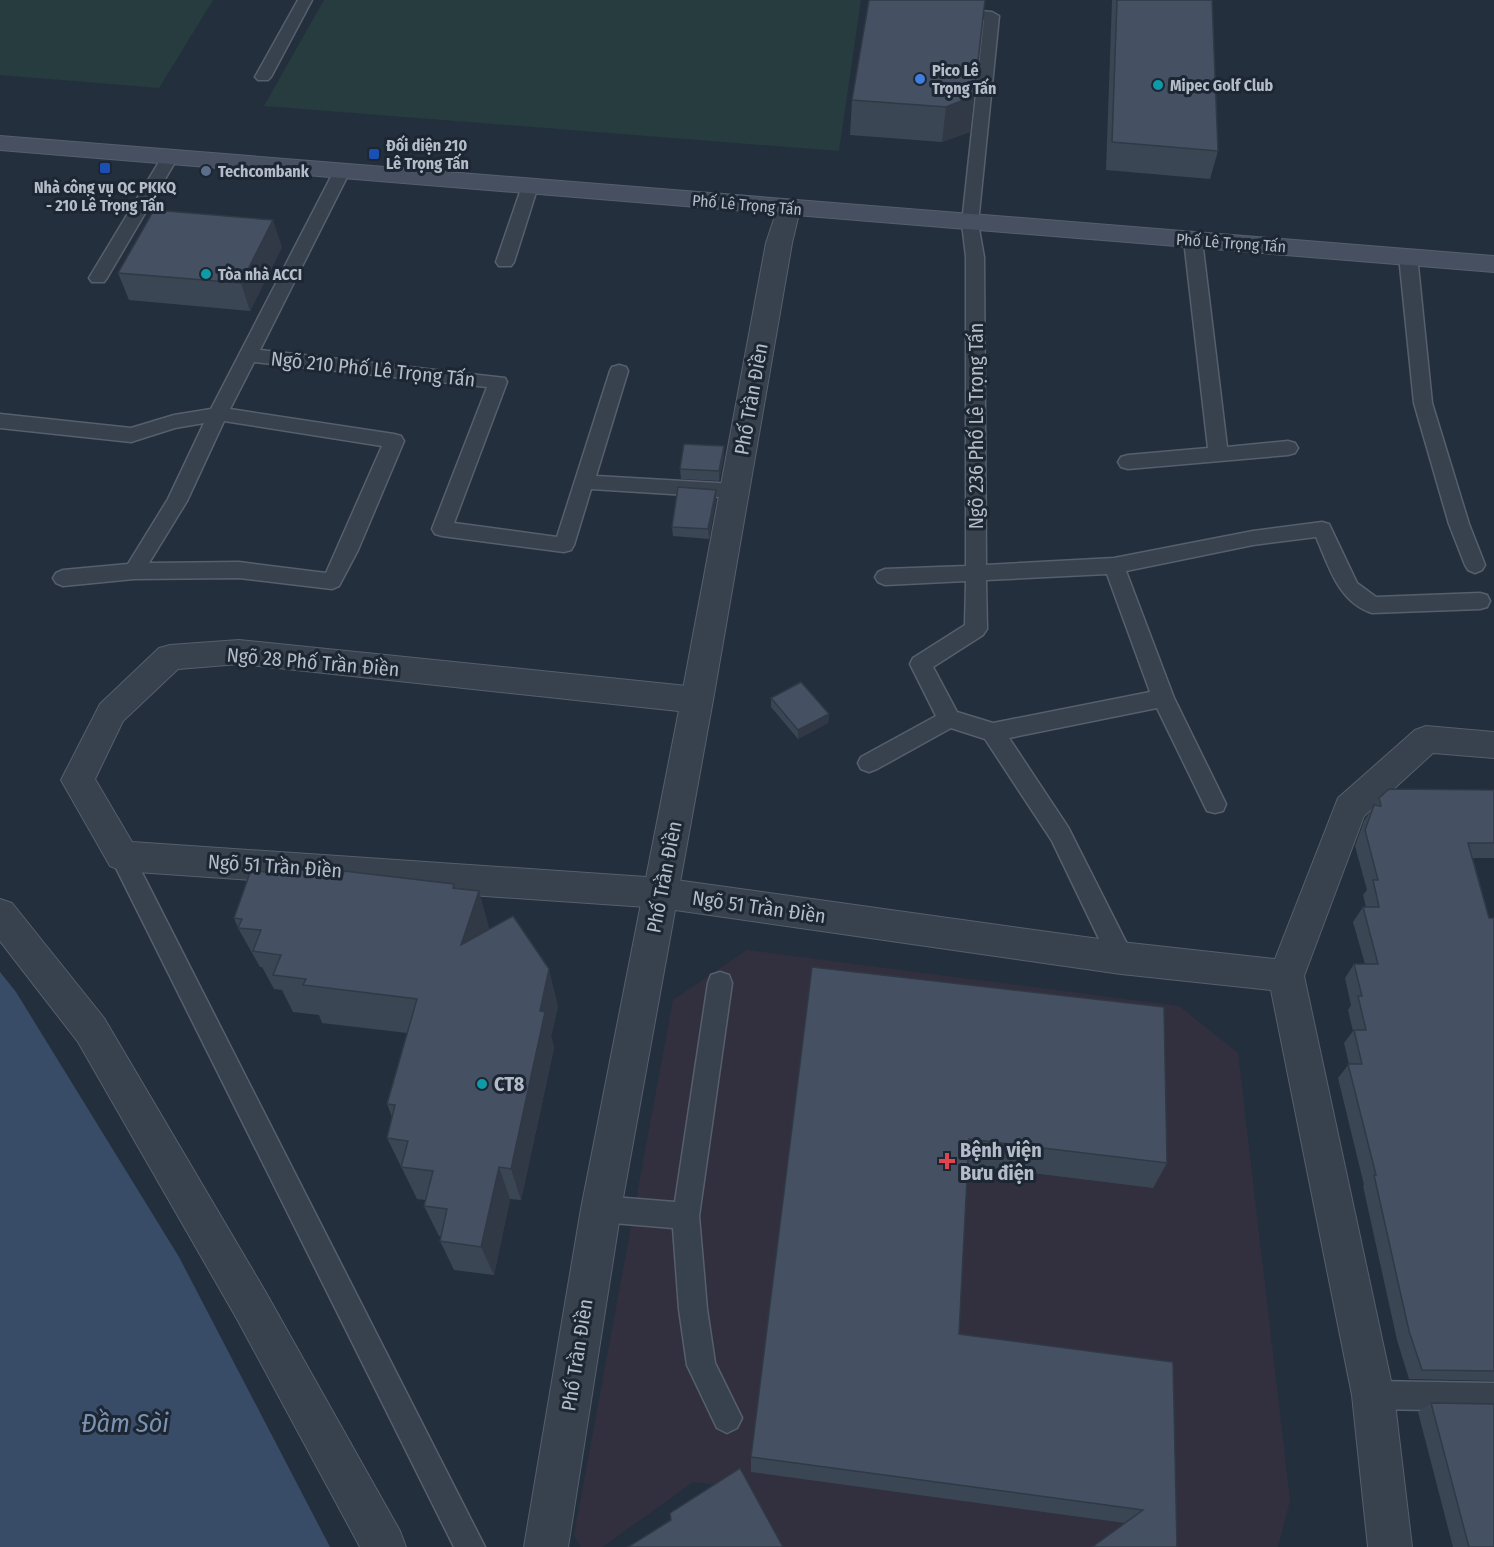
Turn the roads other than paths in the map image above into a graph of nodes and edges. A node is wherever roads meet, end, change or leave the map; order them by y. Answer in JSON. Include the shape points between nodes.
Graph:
{"nodes":[{"id":1,"x":305,"y":0,"type":"edge"},
{"id":2,"x":934,"y":12,"type":"edge"},
{"id":3,"x":263,"y":77,"type":"dead end"},
{"id":4,"x":0,"y":143,"type":"edge"},
{"id":5,"x":170,"y":157,"type":"junction"},
{"id":6,"x":342,"y":171,"type":"junction"},
{"id":7,"x":530,"y":186,"type":"junction"},
{"id":8,"x":788,"y":209,"type":"junction"},
{"id":9,"x":970,"y":223,"type":"junction"},
{"id":10,"x":1193,"y":240,"type":"junction"},
{"id":11,"x":1408,"y":256,"type":"junction"},
{"id":12,"x":504,"y":262,"type":"dead end"},
{"id":13,"x":1494,"y":264,"type":"edge"},
{"id":14,"x":98,"y":278,"type":"dead end"},
{"id":15,"x":249,"y":356,"type":"junction"},
{"id":16,"x":619,"y":371,"type":"dead end"},
{"id":17,"x":218,"y":414,"type":"junction"},
{"id":18,"x":0,"y":421,"type":"edge"},
{"id":19,"x":1288,"y":448,"type":"dead end"},
{"id":20,"x":1218,"y":453,"type":"junction"},
{"id":21,"x":1128,"y":462,"type":"dead end"},
{"id":22,"x":584,"y":482,"type":"junction"},
{"id":23,"x":735,"y":491,"type":"junction"},
{"id":24,"x":1475,"y":565,"type":"dead end"},
{"id":25,"x":1114,"y":566,"type":"junction"},
{"id":26,"x":134,"y":571,"type":"junction"},
{"id":27,"x":976,"y":571,"type":"junction"},
{"id":28,"x":885,"y":577,"type":"dead end"},
{"id":29,"x":63,"y":578,"type":"dead end"},
{"id":30,"x":1480,"y":601,"type":"dead end"},
{"id":31,"x":1163,"y":698,"type":"junction"},
{"id":32,"x":697,"y":700,"type":"junction"},
{"id":33,"x":949,"y":720,"type":"junction"},
{"id":34,"x":993,"y":732,"type":"junction"},
{"id":35,"x":1494,"y":745,"type":"edge"},
{"id":36,"x":869,"y":763,"type":"dead end"},
{"id":37,"x":1215,"y":804,"type":"dead end"},
{"id":38,"x":123,"y":856,"type":"junction"},
{"id":39,"x":661,"y":894,"type":"junction"},
{"id":40,"x":0,"y":914,"type":"edge"},
{"id":41,"x":1121,"y":958,"type":"junction"},
{"id":42,"x":1286,"y":976,"type":"junction"},
{"id":43,"x":720,"y":983,"type":"dead end"},
{"id":44,"x":601,"y":1209,"type":"junction"},
{"id":45,"x":686,"y":1216,"type":"junction"},
{"id":46,"x":1373,"y":1395,"type":"junction"},
{"id":47,"x":1494,"y":1397,"type":"edge"},
{"id":48,"x":727,"y":1418,"type":"dead end"},
{"id":49,"x":384,"y":1547,"type":"edge"},
{"id":50,"x":470,"y":1547,"type":"edge"},
{"id":51,"x":546,"y":1547,"type":"edge"},
{"id":52,"x":1390,"y":1547,"type":"edge"}],
"edges":[{"from":1,"to":3,"type":"lane"},
{"from":2,"to":9,"type":"lane","name":"Ngõ 236 Phố Lê Trọng Tấn","via":[[992,16]]},
{"from":4,"to":5,"type":"main road","name":"Phố Lê Trọng Tấn"},
{"from":5,"to":6,"type":"main road","name":"Phố Lê Trọng Tấn"},
{"from":5,"to":14,"type":"lane"},
{"from":6,"to":7,"type":"main road","name":"Phố Lê Trọng Tấn"},
{"from":6,"to":15,"type":"lane","name":"Ngõ 210 Phố Lê Trọng Tấn"},
{"from":7,"to":8,"type":"main road","name":"Phố Lê Trọng Tấn"},
{"from":7,"to":12,"type":"lane"},
{"from":8,"to":9,"type":"main road","name":"Phố Lê Trọng Tấn"},
{"from":8,"to":23,"type":"street","name":"Phố Trần Điền"},
{"from":9,"to":10,"type":"main road","name":"Phố Lê Trọng Tấn"},
{"from":9,"to":27,"type":"lane","name":"Ngõ 236 Phố Lê Trọng Tấn","via":[[975,257]]},
{"from":10,"to":11,"type":"main road","name":"Phố Lê Trọng Tấn"},
{"from":10,"to":20,"type":"lane"},
{"from":11,"to":13,"type":"main road","name":"Phố Lê Trọng Tấn"},
{"from":11,"to":24,"type":"lane","via":[[1423,403]]},
{"from":15,"to":17,"type":"lane","name":"Ngõ 210 Phố Lê Trọng Tấn"},
{"from":15,"to":22,"type":"lane","name":"Ngõ 210 Phố Lê Trọng Tấn","via":[[498,382],[442,529],[564,545]]},
{"from":16,"to":22,"type":"lane"},
{"from":17,"to":18,"type":"lane","via":[[131,435]]},
{"from":17,"to":26,"type":"lane","name":"Ngõ 210 Phố Lê Trọng Tấn","via":[[177,501]]},
{"from":17,"to":26,"type":"lane","via":[[394,441],[332,580],[239,570]]},
{"from":19,"to":20,"type":"lane"},
{"from":20,"to":21,"type":"lane"},
{"from":22,"to":23,"type":"lane"},
{"from":23,"to":32,"type":"street","name":"Phố Trần Điền"},
{"from":25,"to":27,"type":"lane"},
{"from":25,"to":30,"type":"lane","via":[[1253,538],[1322,529],[1349,588],[1372,605]]},
{"from":25,"to":31,"type":"lane"},
{"from":26,"to":29,"type":"lane"},
{"from":27,"to":28,"type":"lane"},
{"from":27,"to":33,"type":"lane","name":"Ngõ 236 Phố Lê Trọng Tấn","via":[[976,629],[921,664]]},
{"from":31,"to":34,"type":"lane"},
{"from":31,"to":37,"type":"lane"},
{"from":32,"to":38,"type":"street","name":"Ngõ 28 Phố Trần Điền","via":[[239,652],[170,657],[111,713],[78,780]]},
{"from":32,"to":39,"type":"street","name":"Phố Trần Điền"},
{"from":33,"to":34,"type":"lane"},
{"from":33,"to":36,"type":"lane"},
{"from":34,"to":41,"type":"lane","via":[[1060,834]]},
{"from":35,"to":42,"type":"street","via":[[1426,739],[1350,808]]},
{"from":38,"to":39,"type":"street","name":"Ngõ 51 Trần Điền"},
{"from":38,"to":50,"type":"lane"},
{"from":39,"to":41,"type":"street","name":"Ngõ 51 Trần Điền"},
{"from":39,"to":44,"type":"street","name":"Phố Trần Điền"},
{"from":40,"to":49,"type":"street","via":[[91,1030],[251,1305]]},
{"from":41,"to":42,"type":"street","name":"Ngõ 51 Trần Điền"},
{"from":42,"to":46,"type":"street"},
{"from":43,"to":45,"type":"lane"},
{"from":44,"to":45,"type":"lane"},
{"from":44,"to":51,"type":"street","name":"Phố Trần Điền"},
{"from":45,"to":48,"type":"lane","via":[[701,1365]]},
{"from":46,"to":47,"type":"lane"},
{"from":46,"to":52,"type":"street"}]}
